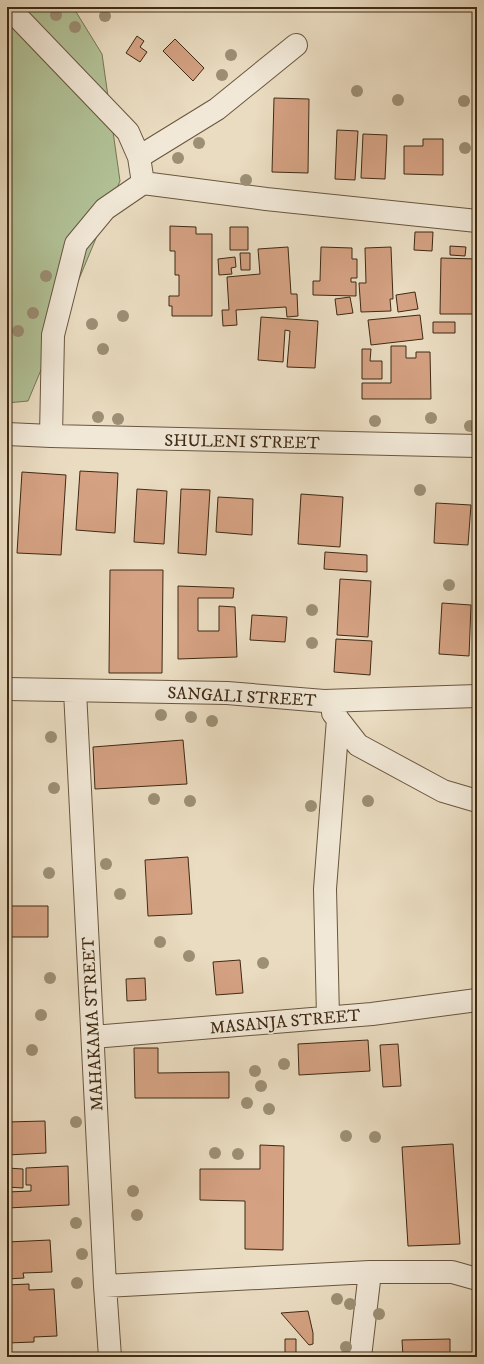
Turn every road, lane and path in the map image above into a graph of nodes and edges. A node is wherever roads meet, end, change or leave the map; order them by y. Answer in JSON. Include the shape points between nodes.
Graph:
{"nodes":[{"id":1,"x":8,"y":7,"type":"edge"},
{"id":2,"x":296,"y":45,"type":"dead end"},
{"id":3,"x":139,"y":157,"type":"junction"},
{"id":4,"x":143,"y":183,"type":"junction"},
{"id":5,"x":477,"y":221,"type":"edge"},
{"id":6,"x":7,"y":434,"type":"edge"},
{"id":7,"x":51,"y":436,"type":"junction"},
{"id":8,"x":477,"y":446,"type":"edge"},
{"id":9,"x":7,"y":689,"type":"edge"},
{"id":10,"x":75,"y":691,"type":"junction"},
{"id":11,"x":477,"y":696,"type":"edge"},
{"id":12,"x":324,"y":701,"type":"junction"},
{"id":13,"x":338,"y":719,"type":"junction"},
{"id":14,"x":477,"y":801,"type":"edge"},
{"id":15,"x":477,"y":1000,"type":"edge"},
{"id":16,"x":328,"y":1018,"type":"junction"},
{"id":17,"x":93,"y":1037,"type":"junction"},
{"id":18,"x":370,"y":1272,"type":"junction"},
{"id":19,"x":477,"y":1280,"type":"edge"},
{"id":20,"x":105,"y":1286,"type":"junction"},
{"id":21,"x":110,"y":1357,"type":"edge"},
{"id":22,"x":360,"y":1357,"type":"edge"}],
"edges":[{"from":1,"to":3,"type":"street","via":[[128,132]]},
{"from":2,"to":3,"type":"street","via":[[217,109]]},
{"from":3,"to":4,"type":"street"},
{"from":4,"to":5,"type":"street","via":[[266,200]]},
{"from":4,"to":7,"type":"street","via":[[105,209],[76,244],[53,335]]},
{"from":6,"to":7,"type":"street","name":"SHULENI STREET"},
{"from":7,"to":8,"type":"street","name":"SHULENI STREET"},
{"from":9,"to":10,"type":"street","name":"SANGALI STREET"},
{"from":10,"to":12,"type":"street","name":"SANGALI STREET","via":[[227,693]]},
{"from":10,"to":17,"type":"street","name":"MAHAKAMA STREET"},
{"from":11,"to":12,"type":"street","name":"SANGALI STREET"},
{"from":12,"to":13,"type":"street"},
{"from":13,"to":14,"type":"street","via":[[358,745],[443,791]]},
{"from":13,"to":16,"type":"street","via":[[325,889]]},
{"from":15,"to":16,"type":"street","name":"MASANJA STREET"},
{"from":16,"to":17,"type":"street","name":"MASANJA STREET"},
{"from":17,"to":20,"type":"street","name":"MAHAKAMA STREET"},
{"from":18,"to":19,"type":"street","via":[[452,1272]]},
{"from":18,"to":20,"type":"street"},
{"from":18,"to":22,"type":"street"},
{"from":20,"to":21,"type":"street","name":"MAHAKAMA STREET"}]}
